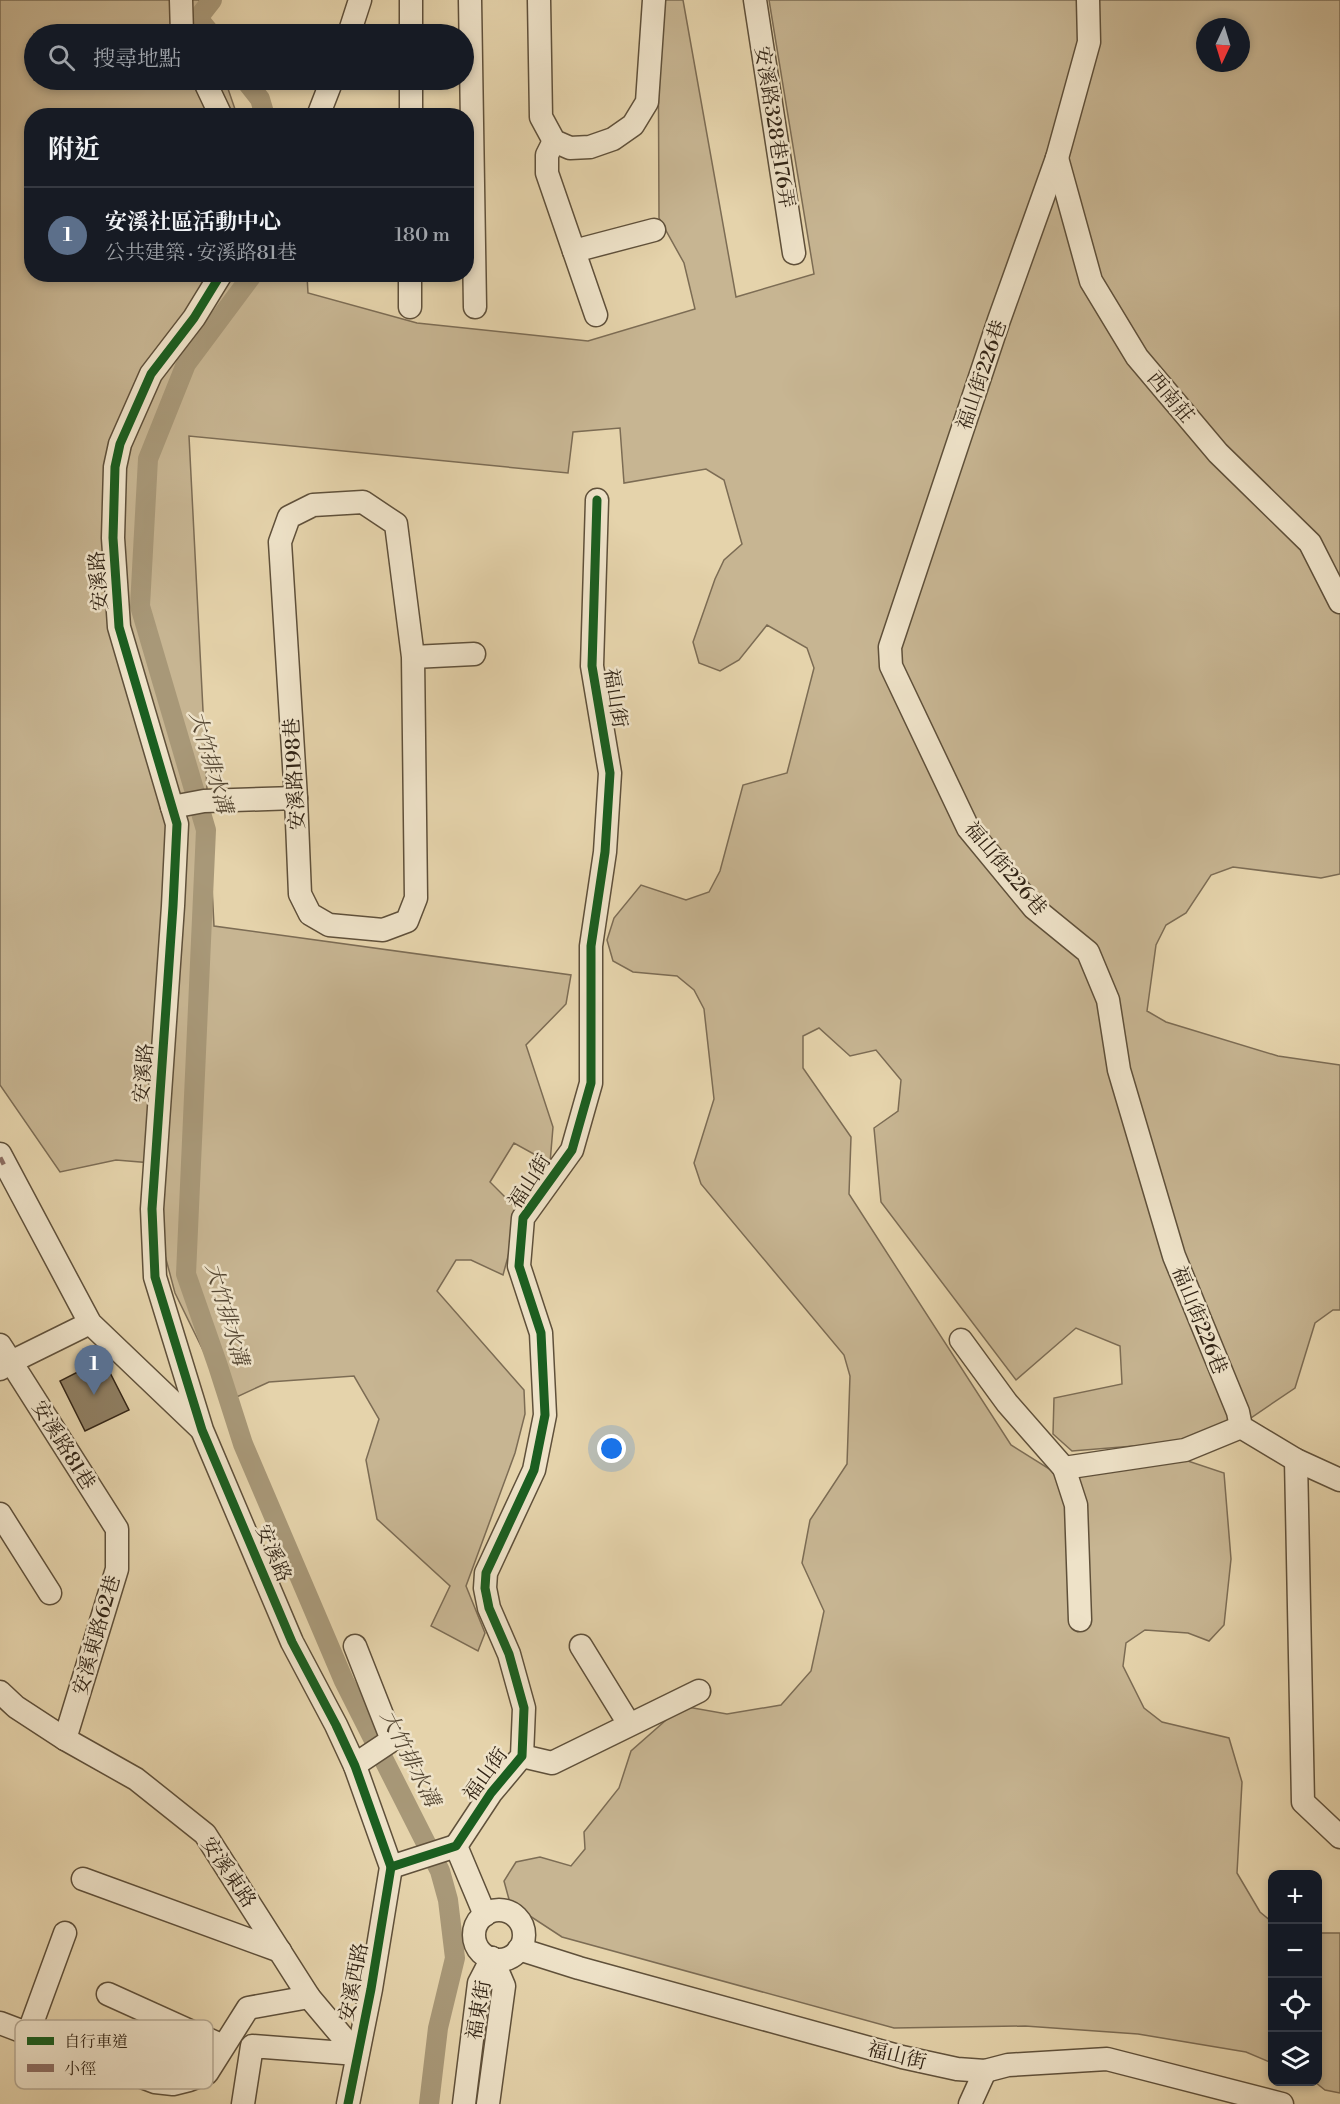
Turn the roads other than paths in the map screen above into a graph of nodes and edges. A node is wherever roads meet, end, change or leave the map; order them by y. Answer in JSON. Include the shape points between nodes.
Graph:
{"nodes":[{"id":1,"x":181,"y":0,"type":"edge"},
{"id":2,"x":360,"y":0,"type":"edge"},
{"id":3,"x":411,"y":0,"type":"edge"},
{"id":4,"x":470,"y":0,"type":"edge"},
{"id":5,"x":539,"y":0,"type":"edge"},
{"id":6,"x":654,"y":0,"type":"edge"},
{"id":7,"x":755,"y":0,"type":"edge"},
{"id":8,"x":1088,"y":0,"type":"edge"},
{"id":9,"x":182,"y":24,"type":"edge"},
{"id":10,"x":352,"y":24,"type":"edge"},
{"id":11,"x":411,"y":24,"type":"edge"},
{"id":12,"x":470,"y":24,"type":"edge"},
{"id":13,"x":209,"y":90,"type":"edge"},
{"id":14,"x":328,"y":90,"type":"edge"},
{"id":15,"x":411,"y":90,"type":"edge"},
{"id":16,"x":471,"y":90,"type":"edge"},
{"id":17,"x":217,"y":108,"type":"edge"},
{"id":18,"x":321,"y":108,"type":"edge"},
{"id":19,"x":411,"y":108,"type":"edge"},
{"id":20,"x":472,"y":108,"type":"edge"},
{"id":21,"x":554,"y":141,"type":"junction"},
{"id":22,"x":1058,"y":158,"type":"junction"},
{"id":23,"x":654,"y":230,"type":"dead end"},
{"id":24,"x":474,"y":246,"type":"edge"},
{"id":25,"x":574,"y":251,"type":"junction"},
{"id":26,"x":794,"y":253,"type":"dead end"},
{"id":27,"x":217,"y":282,"type":"edge"},
{"id":28,"x":410,"y":282,"type":"edge"},
{"id":29,"x":410,"y":307,"type":"dead end"},
{"id":30,"x":475,"y":307,"type":"dead end"},
{"id":31,"x":596,"y":315,"type":"dead end"},
{"id":32,"x":597,"y":500,"type":"dead end"},
{"id":33,"x":1340,"y":602,"type":"edge"},
{"id":34,"x":474,"y":654,"type":"dead end"},
{"id":35,"x":413,"y":657,"type":"junction"},
{"id":36,"x":296,"y":798,"type":"junction"},
{"id":37,"x":187,"y":804,"type":"junction"},
{"id":38,"x":0,"y":1154,"type":"edge"},
{"id":39,"x":90,"y":1323,"type":"junction"},
{"id":40,"x":961,"y":1340,"type":"dead end"},
{"id":41,"x":4,"y":1358,"type":"edge"},
{"id":42,"x":1241,"y":1427,"type":"junction"},
{"id":43,"x":202,"y":1430,"type":"junction"},
{"id":44,"x":1296,"y":1460,"type":"junction"},
{"id":45,"x":1064,"y":1468,"type":"junction"},
{"id":46,"x":1340,"y":1480,"type":"edge"},
{"id":47,"x":0,"y":1514,"type":"edge"},
{"id":48,"x":117,"y":1529,"type":"joint"},
{"id":49,"x":50,"y":1593,"type":"dead end"},
{"id":50,"x":1080,"y":1620,"type":"dead end"},
{"id":51,"x":355,"y":1646,"type":"dead end"},
{"id":52,"x":580,"y":1646,"type":"dead end"},
{"id":53,"x":699,"y":1691,"type":"dead end"},
{"id":54,"x":5,"y":1702,"type":"edge"},
{"id":55,"x":629,"y":1724,"type":"junction"},
{"id":56,"x":65,"y":1739,"type":"junction"},
{"id":57,"x":522,"y":1756,"type":"junction"},
{"id":58,"x":358,"y":1763,"type":"junction"},
{"id":59,"x":1340,"y":1837,"type":"edge"},
{"id":60,"x":456,"y":1846,"type":"junction"},
{"id":61,"x":391,"y":1867,"type":"junction"},
{"id":62,"x":84,"y":1879,"type":"dead end"},
{"id":63,"x":485,"y":1915,"type":"junction"},
{"id":64,"x":65,"y":1933,"type":"dead end"},
{"id":65,"x":519,"y":1949,"type":"junction"},
{"id":66,"x":280,"y":1951,"type":"junction"},
{"id":67,"x":492,"y":1958,"type":"junction"},
{"id":68,"x":108,"y":1994,"type":"dead end"},
{"id":69,"x":309,"y":1996,"type":"junction"},
{"id":70,"x":33,"y":2020,"type":"edge"},
{"id":71,"x":166,"y":2020,"type":"edge"},
{"id":72,"x":0,"y":2023,"type":"edge"},
{"id":73,"x":15,"y":2029,"type":"edge"},
{"id":74,"x":213,"y":2041,"type":"edge"},
{"id":75,"x":223,"y":2046,"type":"junction"},
{"id":76,"x":357,"y":2054,"type":"junction"},
{"id":77,"x":213,"y":2063,"type":"edge"},
{"id":78,"x":985,"y":2071,"type":"junction"},
{"id":79,"x":243,"y":2104,"type":"edge"},
{"id":80,"x":348,"y":2104,"type":"edge"},
{"id":81,"x":464,"y":2104,"type":"edge"},
{"id":82,"x":488,"y":2104,"type":"edge"},
{"id":83,"x":970,"y":2104,"type":"edge"},
{"id":84,"x":1281,"y":2104,"type":"edge"}],
"edges":[{"from":1,"to":9,"type":"street"},
{"from":2,"to":10,"type":"street"},
{"from":3,"to":11,"type":"street"},
{"from":4,"to":12,"type":"street"},
{"from":5,"to":21,"type":"street","via":[[541,117]]},
{"from":6,"to":21,"type":"street","via":[[647,102],[633,125],[613,139],[590,147],[570,148]]},
{"from":7,"to":26,"type":"street","name":"安溪路328巷176弄"},
{"from":8,"to":22,"type":"street","name":"福山街226巷","via":[[1089,42]]},
{"from":13,"to":17,"type":"street"},
{"from":14,"to":18,"type":"street"},
{"from":15,"to":19,"type":"street"},
{"from":16,"to":20,"type":"street"},
{"from":21,"to":25,"type":"street","via":[[547,155],[547,173]]},
{"from":22,"to":33,"type":"street","name":"西南莊","via":[[1091,281],[1137,357],[1218,453],[1310,543]]},
{"from":22,"to":42,"type":"street","name":"福山街226巷","via":[[999,320],[890,647],[891,666],[968,828],[1034,908],[1088,952],[1108,1000],[1119,1070],[1174,1256]]},
{"from":23,"to":25,"type":"street"},
{"from":24,"to":30,"type":"street"},
{"from":25,"to":31,"type":"street"},
{"from":27,"to":37,"type":"street","name":"安溪路","via":[[151,374],[120,444],[115,467],[113,538],[119,627]]},
{"from":28,"to":29,"type":"street"},
{"from":32,"to":57,"type":"street","name":"福山街","via":[[592,666],[610,773],[605,852],[591,946],[591,1083],[572,1150],[523,1218],[519,1266],[541,1333],[544,1415],[534,1470],[486,1572],[489,1608],[509,1654],[524,1708]]},
{"from":34,"to":35,"type":"street"},
{"from":35,"to":36,"type":"street","name":"安溪路198巷","via":[[416,898],[407,921],[383,930],[329,925],[310,914],[300,894]]},
{"from":35,"to":36,"type":"street","name":"安溪路198巷","via":[[396,524],[363,502],[313,505],[289,517],[280,542]]},
{"from":36,"to":37,"type":"street"},
{"from":37,"to":43,"type":"street","name":"安溪路","via":[[177,824],[152,1209],[155,1277]]},
{"from":38,"to":39,"type":"street"},
{"from":39,"to":41,"type":"street","name":"安溪路81巷"},
{"from":39,"to":43,"type":"street"},
{"from":40,"to":45,"type":"street","via":[[1007,1403]]},
{"from":41,"to":48,"type":"street","name":"安溪路81巷"},
{"from":42,"to":44,"type":"street"},
{"from":42,"to":45,"type":"street","via":[[1185,1450]]},
{"from":43,"to":58,"type":"street","name":"安溪路","via":[[292,1642]]},
{"from":44,"to":46,"type":"street"},
{"from":44,"to":59,"type":"street","via":[[1303,1802]]},
{"from":45,"to":50,"type":"street","via":[[1076,1505]]},
{"from":47,"to":49,"type":"street"},
{"from":48,"to":56,"type":"street","name":"安溪東路62巷","via":[[117,1569]]},
{"from":51,"to":58,"type":"street","via":[[392,1740]]},
{"from":52,"to":55,"type":"street"},
{"from":53,"to":55,"type":"street"},
{"from":54,"to":56,"type":"street","name":"安溪東路"},
{"from":55,"to":57,"type":"street","via":[[552,1763]]},
{"from":56,"to":66,"type":"street","name":"安溪東路","via":[[136,1779],[205,1834]]},
{"from":57,"to":60,"type":"street","name":"福山街"},
{"from":58,"to":61,"type":"street","name":"安溪路"},
{"from":60,"to":61,"type":"street"},
{"from":60,"to":63,"type":"street"},
{"from":61,"to":76,"type":"street","name":"安溪西路"},
{"from":62,"to":66,"type":"street"},
{"from":63,"to":65,"type":"street","via":[[499,1910],[516,1916],[524,1932]]},
{"from":63,"to":67,"type":"street","via":[[477,1923],[475,1940],[484,1954]]},
{"from":64,"to":70,"type":"street"},
{"from":65,"to":67,"type":"street","via":[[507,1958]]},
{"from":65,"to":78,"type":"street","name":"福山街","via":[[902,2058]]},
{"from":66,"to":69,"type":"street","name":"安溪東路"},
{"from":67,"to":81,"type":"street","name":"福東街","via":[[479,1983]]},
{"from":67,"to":82,"type":"street","name":"福東街","via":[[504,1986]]},
{"from":68,"to":71,"type":"street"},
{"from":69,"to":75,"type":"street","via":[[248,2008]]},
{"from":69,"to":76,"type":"street","name":"安溪東路"},
{"from":72,"to":73,"type":"street"},
{"from":74,"to":75,"type":"street"},
{"from":75,"to":77,"type":"street"},
{"from":76,"to":79,"type":"street","via":[[252,2046]]},
{"from":76,"to":80,"type":"street","name":"安溪西路"},
{"from":78,"to":83,"type":"street"},
{"from":78,"to":84,"type":"street","name":"福山街","via":[[1008,2065],[1107,2059]]}]}
